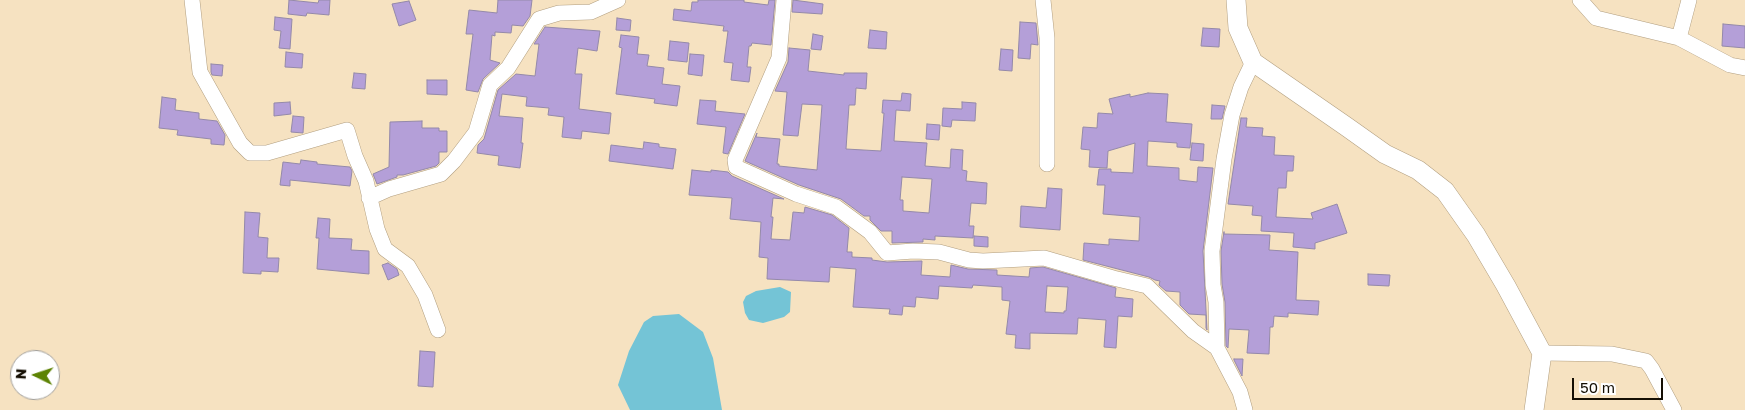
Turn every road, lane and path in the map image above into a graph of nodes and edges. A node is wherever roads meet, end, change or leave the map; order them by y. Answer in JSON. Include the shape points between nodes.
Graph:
{"nodes":[{"id":1,"x":192,"y":0,"type":"edge"},
{"id":2,"x":618,"y":0,"type":"edge"},
{"id":3,"x":784,"y":0,"type":"edge"},
{"id":4,"x":1043,"y":0,"type":"edge"},
{"id":5,"x":1236,"y":0,"type":"edge"},
{"id":6,"x":1580,"y":0,"type":"edge"},
{"id":7,"x":1689,"y":0,"type":"edge"},
{"id":8,"x":1679,"y":38,"type":"junction"},
{"id":9,"x":1253,"y":62,"type":"junction"},
{"id":10,"x":1745,"y":68,"type":"edge"},
{"id":11,"x":1047,"y":164,"type":"dead end"},
{"id":12,"x":369,"y":198,"type":"junction"},
{"id":13,"x":438,"y":330,"type":"dead end"},
{"id":14,"x":1217,"y":348,"type":"junction"},
{"id":15,"x":1542,"y":353,"type":"junction"},
{"id":16,"x":1246,"y":410,"type":"edge"},
{"id":17,"x":1534,"y":410,"type":"edge"},
{"id":18,"x":1674,"y":410,"type":"edge"}],
"edges":[{"from":1,"to":12,"type":"street","via":[[200,72],[240,143],[250,152],[268,153],[348,130]]},
{"from":2,"to":12,"type":"street","via":[[591,12],[559,13],[539,19],[508,68],[490,84],[476,132],[454,161],[441,174]]},
{"from":3,"to":14,"type":"street","via":[[779,58],[735,160],[736,168],[836,207],[870,232],[887,253],[939,252],[983,261],[1044,258],[1147,286],[1193,331]]},
{"from":4,"to":11,"type":"street","via":[[1047,38]]},
{"from":5,"to":9,"type":"street","via":[[1238,28]]},
{"from":6,"to":8,"type":"street","via":[[1596,18]]},
{"from":7,"to":8,"type":"street"},
{"from":8,"to":10,"type":"street","via":[[1730,65]]},
{"from":9,"to":14,"type":"street","via":[[1232,115],[1212,251]]},
{"from":9,"to":15,"type":"street","via":[[1384,154],[1418,170],[1445,190],[1481,243]]},
{"from":12,"to":13,"type":"street","via":[[385,249],[408,266],[425,295]]},
{"from":14,"to":16,"type":"street"},
{"from":15,"to":17,"type":"street"},
{"from":15,"to":18,"type":"street","via":[[1612,354],[1646,361]]}]}
